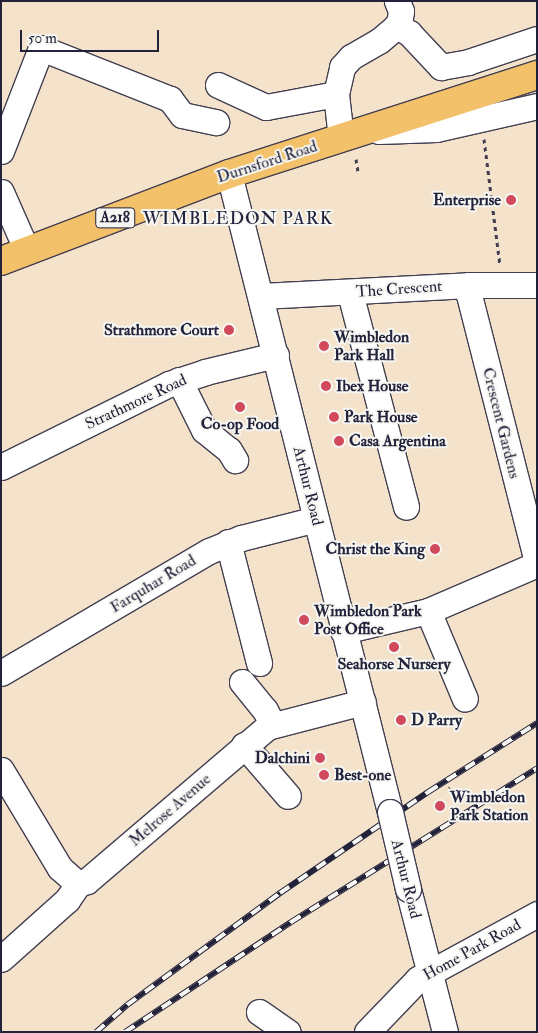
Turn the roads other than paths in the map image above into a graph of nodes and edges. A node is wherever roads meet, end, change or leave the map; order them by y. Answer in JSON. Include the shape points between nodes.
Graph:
{"nodes":[{"id":1,"x":397,"y":1,"type":"edge"},
{"id":2,"x":396,"y":26,"type":"junction"},
{"id":3,"x":537,"y":39,"type":"edge"},
{"id":4,"x":537,"y":75,"type":"edge"},
{"id":5,"x":218,"y":85,"type":"dead end"},
{"id":6,"x":336,"y":94,"type":"junction"},
{"id":7,"x":537,"y":106,"type":"edge"},
{"id":8,"x":216,"y":122,"type":"dead end"},
{"id":9,"x":354,"y":143,"type":"junction"},
{"id":10,"x":1,"y":151,"type":"edge"},
{"id":11,"x":229,"y":174,"type":"junction"},
{"id":12,"x":1,"y":192,"type":"edge"},
{"id":13,"x":27,"y":251,"type":"junction"},
{"id":14,"x":1,"y":261,"type":"edge"},
{"id":15,"x":470,"y":285,"type":"junction"},
{"id":16,"x":537,"y":285,"type":"edge"},
{"id":17,"x":350,"y":293,"type":"junction"},
{"id":18,"x":261,"y":296,"type":"junction"},
{"id":19,"x":276,"y":354,"type":"junction"},
{"id":20,"x":179,"y":380,"type":"junction"},
{"id":21,"x":235,"y":460,"type":"dead end"},
{"id":22,"x":1,"y":467,"type":"edge"},
{"id":23,"x":406,"y":507,"type":"dead end"},
{"id":24,"x":316,"y":519,"type":"junction"},
{"id":25,"x":228,"y":542,"type":"junction"},
{"id":26,"x":537,"y":563,"type":"edge"},
{"id":27,"x":428,"y":611,"type":"junction"},
{"id":28,"x":343,"y":631,"type":"junction"},
{"id":29,"x":259,"y":663,"type":"dead end"},
{"id":30,"x":1,"y":673,"type":"edge"},
{"id":31,"x":242,"y":682,"type":"dead end"},
{"id":32,"x":465,"y":699,"type":"dead end"},
{"id":33,"x":363,"y":702,"type":"junction"},
{"id":34,"x":273,"y":725,"type":"junction"},
{"id":35,"x":244,"y":745,"type":"junction"},
{"id":36,"x":1,"y":770,"type":"edge"},
{"id":37,"x":288,"y":796,"type":"dead end"},
{"id":38,"x":78,"y":884,"type":"junction"},
{"id":39,"x":537,"y":914,"type":"edge"},
{"id":40,"x":1,"y":958,"type":"edge"},
{"id":41,"x":430,"y":972,"type":"junction"},
{"id":42,"x":259,"y":1012,"type":"dead end"},
{"id":43,"x":288,"y":1032,"type":"edge"},
{"id":44,"x":367,"y":1032,"type":"edge"},
{"id":45,"x":444,"y":1032,"type":"edge"}],
"edges":[{"from":1,"to":2,"type":"street","via":[[401,11]]},
{"from":2,"to":3,"type":"street","via":[[409,33],[441,66],[468,62]]},
{"from":2,"to":6,"type":"street","via":[[351,57],[342,67]]},
{"from":4,"to":9,"type":"main road","name":"Durnsford Road","number":"A218"},
{"from":5,"to":6,"type":"street","via":[[266,107]]},
{"from":6,"to":9,"type":"street"},
{"from":7,"to":9,"type":"street","via":[[436,129]]},
{"from":8,"to":10,"type":"street","via":[[182,115],[170,99],[41,48]]},
{"from":9,"to":11,"type":"main road","name":"Durnsford Road","number":"A218"},
{"from":11,"to":13,"type":"main road","name":"Durnsford Road","number":"A218"},
{"from":11,"to":18,"type":"street","name":"Arthur Road"},
{"from":12,"to":13,"type":"street"},
{"from":13,"to":14,"type":"main road","name":"Durnsford Road","number":"A218"},
{"from":15,"to":16,"type":"street","name":"The Crescent"},
{"from":15,"to":17,"type":"street","name":"The Crescent"},
{"from":15,"to":26,"type":"street","name":"Crescent Gardens","via":[[469,295]]},
{"from":17,"to":18,"type":"street","name":"The Crescent"},
{"from":17,"to":23,"type":"street"},
{"from":18,"to":19,"type":"street","name":"Arthur Road"},
{"from":19,"to":20,"type":"street","name":"Strathmore Road","via":[[214,378]]},
{"from":19,"to":24,"type":"street","name":"Arthur Road"},
{"from":20,"to":21,"type":"street","via":[[204,430],[229,450]]},
{"from":20,"to":22,"type":"street","name":"Strathmore Road"},
{"from":24,"to":25,"type":"street","name":"Farquhar Road"},
{"from":24,"to":28,"type":"street","name":"Arthur Road"},
{"from":25,"to":29,"type":"street"},
{"from":25,"to":30,"type":"street","name":"Farquhar Road"},
{"from":26,"to":27,"type":"street"},
{"from":27,"to":28,"type":"street"},
{"from":27,"to":32,"type":"street"},
{"from":28,"to":33,"type":"street","name":"Arthur Road"},
{"from":31,"to":34,"type":"street"},
{"from":33,"to":34,"type":"street","name":"Melrose Avenue"},
{"from":33,"to":41,"type":"street","name":"Arthur Road","bridge":true},
{"from":34,"to":35,"type":"street","name":"Melrose Avenue"},
{"from":35,"to":37,"type":"street"},
{"from":35,"to":38,"type":"street","name":"Melrose Avenue","via":[[87,881]]},
{"from":36,"to":38,"type":"street","via":[[60,868]]},
{"from":38,"to":40,"type":"street","name":"Melrose Avenue","via":[[67,900]]},
{"from":39,"to":41,"type":"street","name":"Home Park Road"},
{"from":41,"to":44,"type":"street","name":"Home Park Road","via":[[411,986]]},
{"from":41,"to":45,"type":"street","name":"Arthur Road"},
{"from":42,"to":43,"type":"street"}]}
